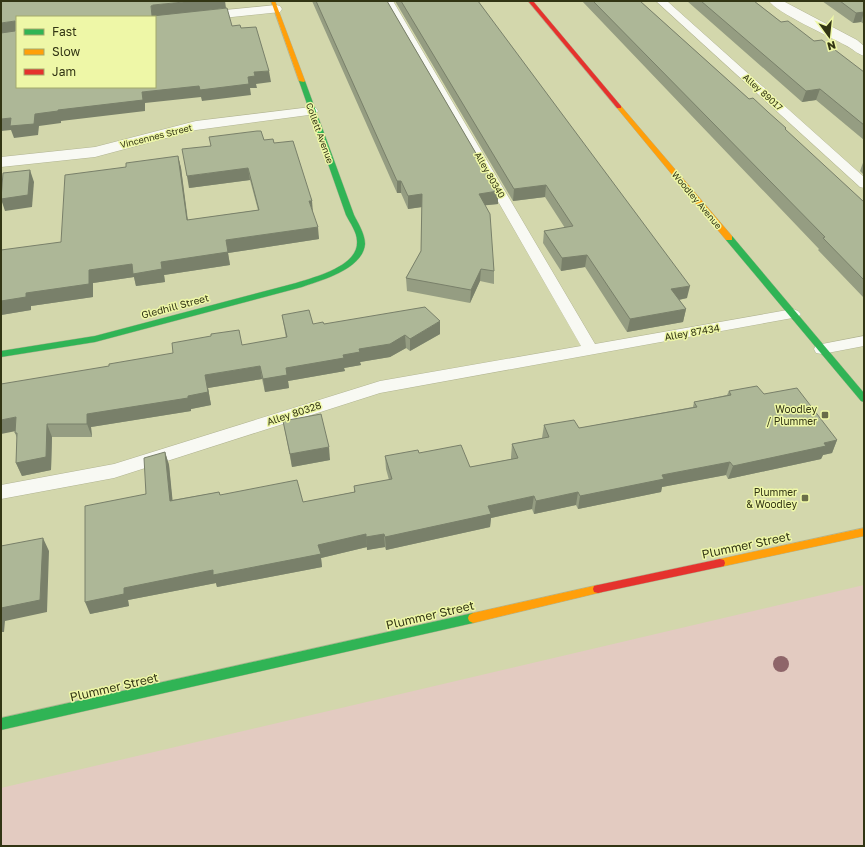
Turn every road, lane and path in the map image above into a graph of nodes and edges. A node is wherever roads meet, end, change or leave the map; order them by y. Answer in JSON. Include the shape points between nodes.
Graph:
{"nodes":[{"id":1,"x":388,"y":1,"type":"edge"},
{"id":2,"x":530,"y":1,"type":"edge"},
{"id":3,"x":661,"y":1,"type":"edge"},
{"id":4,"x":775,"y":1,"type":"edge"},
{"id":5,"x":274,"y":5,"type":"edge"},
{"id":6,"x":156,"y":21,"type":"edge"},
{"id":7,"x":864,"y":52,"type":"edge"},
{"id":8,"x":312,"y":111,"type":"junction"},
{"id":9,"x":1,"y":162,"type":"edge"},
{"id":10,"x":864,"y":184,"type":"edge"},
{"id":11,"x":350,"y":262,"type":"joint"},
{"id":12,"x":793,"y":314,"type":"junction"},
{"id":13,"x":864,"y":341,"type":"edge"},
{"id":14,"x":822,"y":349,"type":"junction"},
{"id":15,"x":591,"y":350,"type":"junction"},
{"id":16,"x":1,"y":354,"type":"edge"},
{"id":17,"x":864,"y":399,"type":"edge"},
{"id":18,"x":1,"y":492,"type":"edge"},
{"id":19,"x":864,"y":532,"type":"edge"},
{"id":20,"x":1,"y":724,"type":"edge"}],
"edges":[{"from":1,"to":15,"type":"lane","name":"Alley 80340"},
{"from":2,"to":12,"type":"main road","name":"Woodley Avenue"},
{"from":3,"to":10,"type":"lane","name":"Alley 89017"},
{"from":4,"to":7,"type":"street"},
{"from":5,"to":6,"type":"street"},
{"from":5,"to":8,"type":"main road","name":"Collett Avenue"},
{"from":8,"to":9,"type":"street","name":"Vincennes Street","via":[[196,126],[95,152]]},
{"from":8,"to":11,"type":"main road","name":"Collett Avenue","via":[[350,215],[358,229],[361,244]]},
{"from":11,"to":16,"type":"main road","name":"Gledhill Street","via":[[321,279],[95,339]]},
{"from":12,"to":14,"type":"main road","name":"Woodley Avenue"},
{"from":12,"to":15,"type":"lane","name":"Alley 87434"},
{"from":13,"to":14,"type":"lane"},
{"from":14,"to":17,"type":"main road","name":"Woodley Avenue"},
{"from":15,"to":18,"type":"lane","name":"Alley 80328","via":[[380,387],[114,471]]},
{"from":19,"to":20,"type":"main road","name":"Plummer Street"}]}
